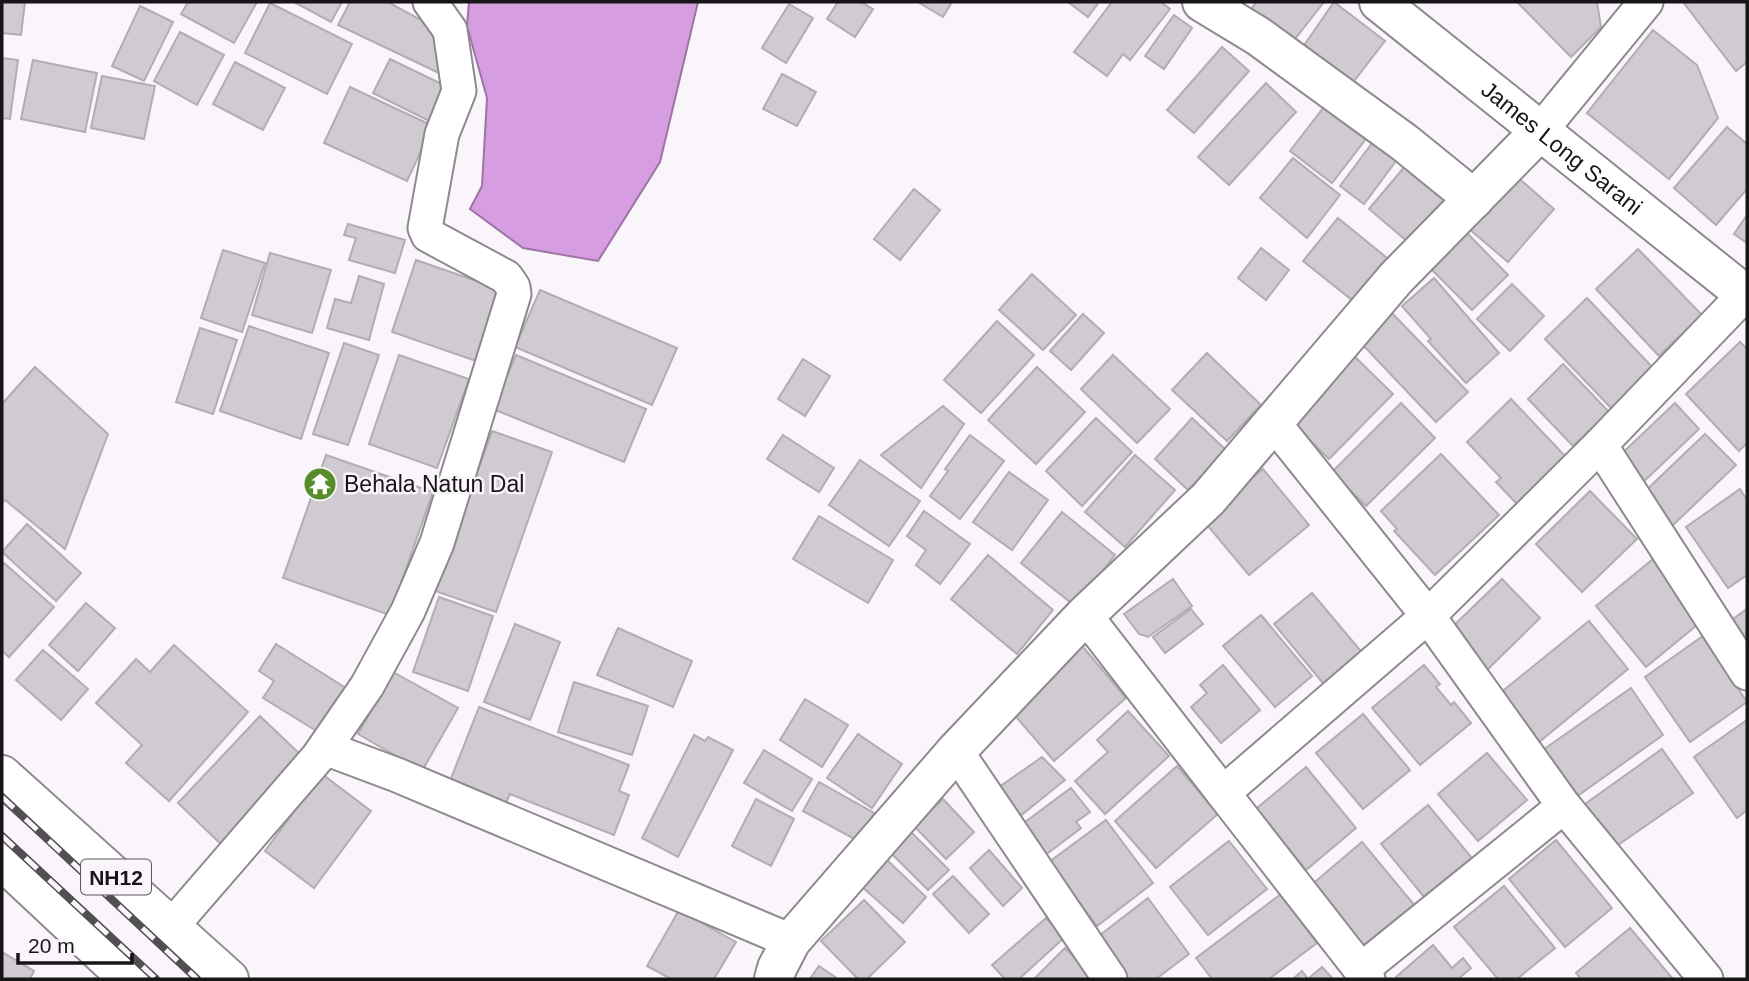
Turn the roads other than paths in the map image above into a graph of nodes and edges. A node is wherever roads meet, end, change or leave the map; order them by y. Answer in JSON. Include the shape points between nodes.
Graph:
{"nodes":[{"id":1,"x":430,"y":2,"type":"edge"},
{"id":2,"x":1202,"y":2,"type":"edge"},
{"id":3,"x":1378,"y":2,"type":"edge"},
{"id":4,"x":1646,"y":2,"type":"edge"},
{"id":5,"x":1541,"y":130,"type":"junction"},
{"id":6,"x":1474,"y":199,"type":"junction"},
{"id":7,"x":1746,"y":295,"type":"edge"},
{"id":8,"x":1273,"y":422,"type":"junction"},
{"id":9,"x":1600,"y":444,"type":"junction"},
{"id":10,"x":1085,"y":615,"type":"junction"},
{"id":11,"x":1428,"y":616,"type":"junction"},
{"id":12,"x":1747,"y":673,"type":"edge"},
{"id":13,"x":325,"y":748,"type":"junction"},
{"id":14,"x":956,"y":751,"type":"junction"},
{"id":15,"x":2,"y":775,"type":"edge"},
{"id":16,"x":1223,"y":793,"type":"junction"},
{"id":17,"x":1564,"y":806,"type":"junction"},
{"id":18,"x":2,"y":860,"type":"edge"},
{"id":19,"x":171,"y":927,"type":"junction"},
{"id":20,"x":791,"y":941,"type":"junction"},
{"id":21,"x":1364,"y":975,"type":"edge"},
{"id":22,"x":1703,"y":978,"type":"edge"},
{"id":23,"x":130,"y":979,"type":"edge"},
{"id":24,"x":229,"y":979,"type":"edge"},
{"id":25,"x":774,"y":979,"type":"edge"},
{"id":26,"x":1110,"y":979,"type":"edge"}],
"edges":[{"from":1,"to":13,"type":"street","via":[[450,30],[459,91],[442,134],[425,228],[428,234],[506,277],[514,294],[437,542],[390,645]]},
{"from":2,"to":6,"type":"main road","via":[[1258,36]]},
{"from":3,"to":5,"type":"main road","name":"James Long Sarani"},
{"from":4,"to":5,"type":"street"},
{"from":5,"to":6,"type":"main road"},
{"from":5,"to":7,"type":"main road","name":"James Long Sarani"},
{"from":6,"to":8,"type":"main road","via":[[1396,278]]},
{"from":7,"to":9,"type":"street"},
{"from":8,"to":10,"type":"main road","via":[[1208,499]]},
{"from":8,"to":11,"type":"street"},
{"from":9,"to":11,"type":"street"},
{"from":9,"to":12,"type":"street"},
{"from":10,"to":14,"type":"main road"},
{"from":10,"to":16,"type":"street"},
{"from":11,"to":16,"type":"street"},
{"from":11,"to":17,"type":"street"},
{"from":13,"to":19,"type":"street"},
{"from":13,"to":20,"type":"street"},
{"from":14,"to":20,"type":"main road"},
{"from":14,"to":26,"type":"street"},
{"from":15,"to":19,"type":"main road","number":"NH12"},
{"from":16,"to":21,"type":"street"},
{"from":17,"to":21,"type":"street"},
{"from":17,"to":22,"type":"street"},
{"from":18,"to":23,"type":"main road","number":"NH12"},
{"from":19,"to":24,"type":"main road","number":"NH12"},
{"from":20,"to":25,"type":"main road"}]}
